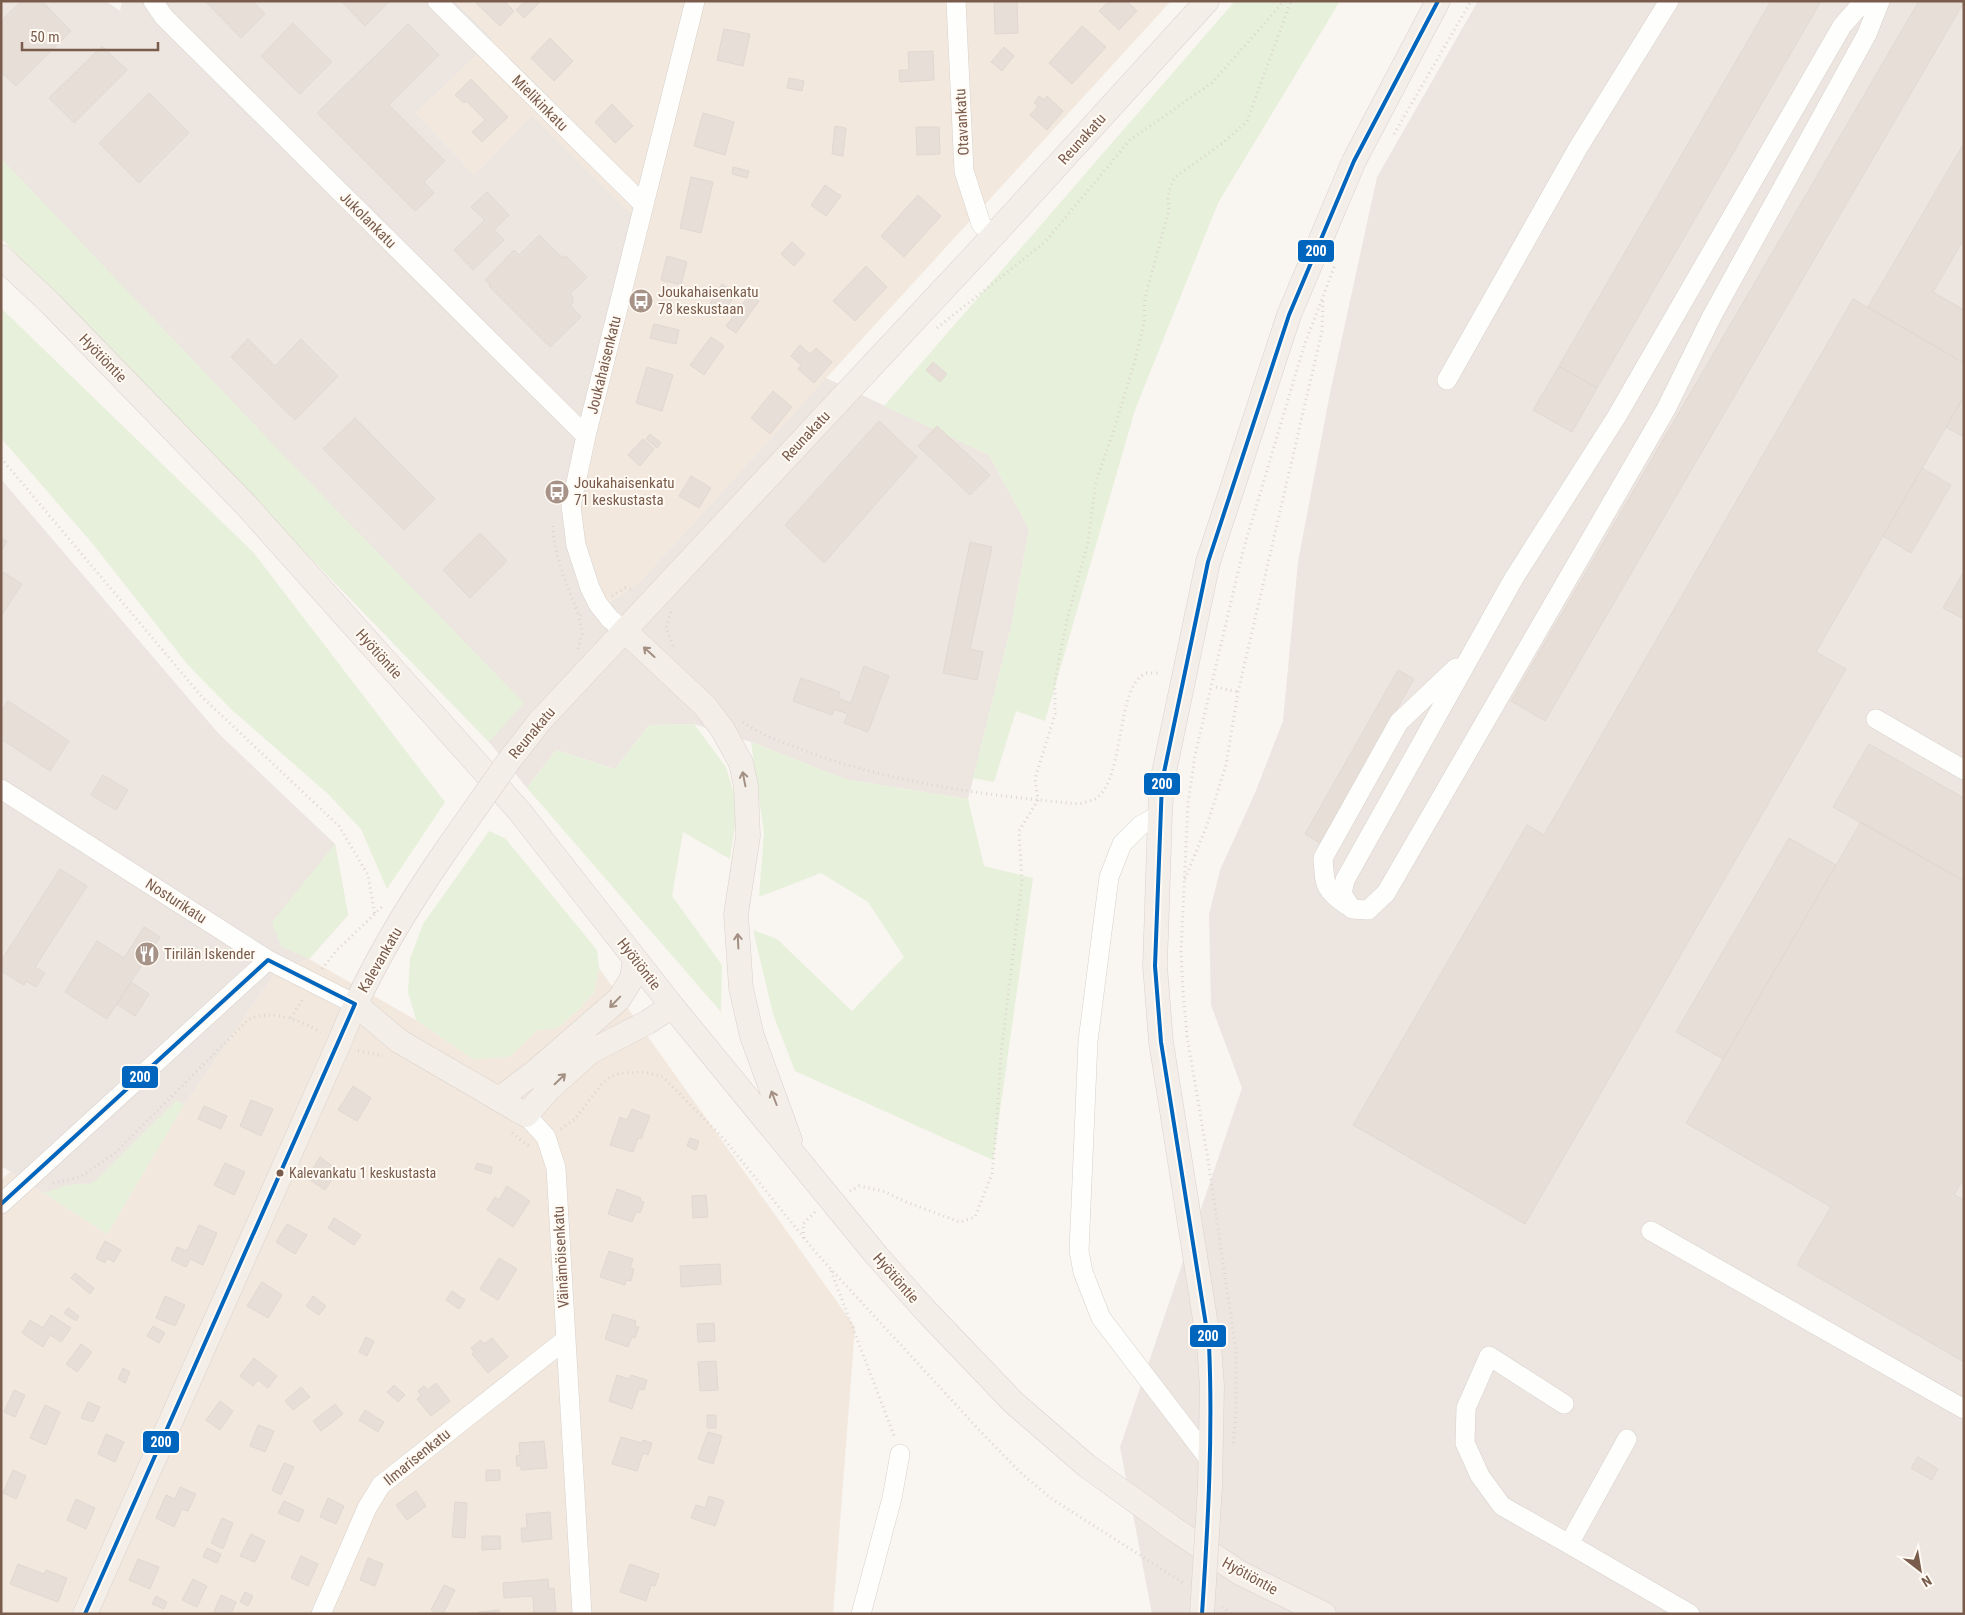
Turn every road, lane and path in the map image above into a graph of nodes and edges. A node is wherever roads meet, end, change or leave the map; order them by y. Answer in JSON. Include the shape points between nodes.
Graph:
{"nodes":[{"id":1,"x":153,"y":1,"type":"edge"},
{"id":2,"x":437,"y":1,"type":"edge"},
{"id":3,"x":695,"y":1,"type":"edge"},
{"id":4,"x":956,"y":1,"type":"edge"},
{"id":5,"x":1207,"y":1,"type":"edge"},
{"id":6,"x":1284,"y":1,"type":"edge"},
{"id":7,"x":1291,"y":1,"type":"edge"},
{"id":8,"x":1438,"y":1,"type":"edge"},
{"id":9,"x":1471,"y":1,"type":"edge"},
{"id":10,"x":1668,"y":1,"type":"edge"},
{"id":11,"x":1864,"y":1,"type":"edge"},
{"id":12,"x":1880,"y":1,"type":"edge"},
{"id":13,"x":1390,"y":140,"type":"dead end"},
{"id":14,"x":644,"y":205,"type":"junction"},
{"id":15,"x":993,"y":236,"type":"junction"},
{"id":16,"x":1,"y":257,"type":"edge"},
{"id":17,"x":1336,"y":263,"type":"dead end"},
{"id":18,"x":1323,"y":295,"type":"junction"},
{"id":19,"x":930,"y":334,"type":"dead end"},
{"id":20,"x":1447,"y":380,"type":"dead end"},
{"id":21,"x":586,"y":436,"type":"junction"},
{"id":22,"x":1,"y":458,"type":"edge"},
{"id":23,"x":657,"y":596,"type":"junction"},
{"id":24,"x":625,"y":631,"type":"junction"},
{"id":25,"x":1474,"y":649,"type":"junction"},
{"id":26,"x":676,"y":651,"type":"dead end"},
{"id":27,"x":1159,"y":673,"type":"dead end"},
{"id":28,"x":1216,"y":687,"type":"dead end"},
{"id":29,"x":1238,"y":692,"type":"junction"},
{"id":30,"x":740,"y":718,"type":"dead end"},
{"id":31,"x":1876,"y":719,"type":"dead end"},
{"id":32,"x":1964,"y":770,"type":"edge"},
{"id":33,"x":1,"y":790,"type":"edge"},
{"id":34,"x":1038,"y":800,"type":"junction"},
{"id":35,"x":1160,"y":815,"type":"junction"},
{"id":36,"x":1184,"y":882,"type":"junction"},
{"id":37,"x":423,"y":884,"type":"joint"},
{"id":38,"x":387,"y":903,"type":"dead end"},
{"id":39,"x":1352,"y":909,"type":"junction"},
{"id":40,"x":374,"y":914,"type":"junction"},
{"id":41,"x":636,"y":959,"type":"junction"},
{"id":42,"x":268,"y":960,"type":"junction"},
{"id":43,"x":323,"y":966,"type":"dead end"},
{"id":44,"x":355,"y":1004,"type":"junction"},
{"id":45,"x":672,"y":1006,"type":"junction"},
{"id":46,"x":340,"y":1042,"type":"junction"},
{"id":47,"x":392,"y":1057,"type":"dead end"},
{"id":48,"x":499,"y":1098,"type":"junction"},
{"id":49,"x":526,"y":1115,"type":"junction"},
{"id":50,"x":507,"y":1128,"type":"dead end"},
{"id":51,"x":546,"y":1137,"type":"junction"},
{"id":52,"x":797,"y":1160,"type":"junction"},
{"id":53,"x":47,"y":1186,"type":"dead end"},
{"id":54,"x":832,"y":1202,"type":"junction"},
{"id":55,"x":1,"y":1204,"type":"edge"},
{"id":56,"x":1651,"y":1231,"type":"dead end"},
{"id":57,"x":804,"y":1238,"type":"junction"},
{"id":58,"x":830,"y":1268,"type":"junction"},
{"id":59,"x":565,"y":1340,"type":"junction"},
{"id":60,"x":1564,"y":1404,"type":"dead end"},
{"id":61,"x":1964,"y":1409,"type":"edge"},
{"id":62,"x":1627,"y":1439,"type":"dead end"},
{"id":63,"x":1233,"y":1451,"type":"dead end"},
{"id":64,"x":900,"y":1454,"type":"joint"},
{"id":65,"x":1212,"y":1463,"type":"junction"},
{"id":66,"x":1569,"y":1544,"type":"junction"},
{"id":67,"x":1192,"y":1588,"type":"dead end"},
{"id":68,"x":1209,"y":1609,"type":"edge"},
{"id":69,"x":85,"y":1614,"type":"edge"},
{"id":70,"x":321,"y":1614,"type":"edge"},
{"id":71,"x":582,"y":1614,"type":"edge"},
{"id":72,"x":861,"y":1614,"type":"edge"},
{"id":73,"x":1232,"y":1614,"type":"edge"},
{"id":74,"x":1324,"y":1614,"type":"edge"},
{"id":75,"x":1690,"y":1614,"type":"edge"}],
"edges":[{"from":1,"to":21,"type":"street","name":"Jukolankatu","via":[[164,17]]},
{"from":2,"to":14,"type":"street","name":"Mielikinkatu"},
{"from":3,"to":14,"type":"street","name":"Joukahaisenkatu"},
{"from":4,"to":15,"type":"street","name":"Otavankatu","via":[[964,171],[981,224]]},
{"from":5,"to":15,"type":"main road","name":"Reunakatu"},
{"from":6,"to":19,"type":"path","via":[[1213,82],[1130,140],[1045,242]]},
{"from":7,"to":34,"type":"path","via":[[1247,122],[1224,143],[1175,177],[1170,187],[1167,220],[1145,298],[1144,322],[1136,357],[1096,480],[1088,542],[1055,679],[1056,714],[1035,779]]},
{"from":8,"to":35,"type":"main road","via":[[1354,161],[1289,315],[1208,562],[1162,782]]},
{"from":9,"to":13,"type":"path"},
{"from":10,"to":20,"type":"street","via":[[1578,148]]},
{"from":11,"to":25,"type":"street","via":[[1842,26],[1617,416],[1514,578]]},
{"from":12,"to":39,"type":"street","via":[[1866,34],[1712,316],[1666,409],[1386,893],[1368,910]]},
{"from":14,"to":21,"type":"street","name":"Joukahaisenkatu"},
{"from":15,"to":23,"type":"main road","name":"Reunakatu"},
{"from":16,"to":41,"type":"main road","name":"Hyötiöntie","via":[[252,513],[520,812]]},
{"from":17,"to":18,"type":"path"},
{"from":18,"to":29,"type":"path","via":[[1322,331]]},
{"from":18,"to":36,"type":"path","via":[[1304,346],[1243,552],[1194,755]]},
{"from":21,"to":24,"type":"street","name":"Joukahaisenkatu","via":[[571,506],[576,545],[598,604]]},
{"from":22,"to":40,"type":"path","via":[[202,697],[339,826],[368,875]]},
{"from":23,"to":24,"type":"main road","name":"Reunakatu"},
{"from":23,"to":26,"type":"path","via":[[671,609],[666,628]]},
{"from":24,"to":37,"type":"main road","name":"Reunakatu","bridge":true,"via":[[540,721]]},
{"from":52,"to":24,"type":"main road","one_way":true,"via":[[752,1036],[741,988],[736,914],[748,836],[746,786],[741,763],[705,706]]},
{"from":25,"to":39,"type":"street","via":[[1345,880],[1342,894]]},
{"from":25,"to":39,"type":"street","via":[[1399,722],[1323,858],[1330,893]]},
{"from":27,"to":34,"type":"path","via":[[1138,679],[1129,695],[1110,779],[1096,798],[1080,804]]},
{"from":28,"to":29,"type":"path"},
{"from":29,"to":36,"type":"path","via":[[1226,765]]},
{"from":30,"to":34,"type":"path","via":[[745,724],[780,741],[860,769],[960,789]]},
{"from":31,"to":32,"type":"street"},
{"from":33,"to":42,"type":"street","name":"Nosturikatu"},
{"from":34,"to":54,"type":"path","via":[[1020,831],[1022,881],[1001,1054],[993,1166],[975,1217],[960,1222],[884,1190],[860,1186]]},
{"from":35,"to":65,"type":"main road","via":[[1155,966],[1161,1042],[1209,1344]]},
{"from":35,"to":65,"type":"street","via":[[1142,825],[1122,844],[1110,877],[1088,1040],[1079,1251],[1083,1272],[1101,1318]]},
{"from":36,"to":63,"type":"path","via":[[1180,951],[1187,1036],[1236,1351]]},
{"from":37,"to":44,"type":"main road","name":"Kalevankatu"},
{"from":38,"to":40,"type":"path"},
{"from":40,"to":43,"type":"path"},
{"from":41,"to":45,"type":"main road","name":"Hyötiöntie"},
{"from":41,"to":48,"type":"main road","one_way":true,"via":[[632,978],[619,999],[544,1065]]},
{"from":42,"to":44,"type":"street","name":"Nosturikatu"},
{"from":42,"to":55,"type":"street"},
{"from":44,"to":46,"type":"main road","name":"Kalevankatu"},
{"from":44,"to":48,"type":"main road","name":"Väinämöisenkatu","via":[[399,1041]]},
{"from":49,"to":45,"type":"main road","one_way":true,"via":[[590,1052]]},
{"from":45,"to":52,"type":"main road","name":"Hyötiöntie"},
{"from":46,"to":47,"type":"path","via":[[355,1050]]},
{"from":46,"to":53,"type":"path","via":[[282,1016],[261,1014],[249,1019],[114,1154],[80,1177]]},
{"from":46,"to":69,"type":"main road","name":"Kalevankatu"},
{"from":48,"to":49,"type":"main road","name":"Väinämöisenkatu"},
{"from":49,"to":51,"type":"street","name":"Väinämöisenkatu"},
{"from":50,"to":51,"type":"path","via":[[528,1148]]},
{"from":51,"to":57,"type":"path","via":[[575,1119],[610,1077],[621,1072],[645,1072],[663,1077],[724,1139]]},
{"from":51,"to":59,"type":"street","name":"Väinämöisenkatu","via":[[556,1168]]},
{"from":52,"to":54,"type":"main road","name":"Hyötiöntie"},
{"from":54,"to":57,"type":"path","via":[[820,1207],[803,1224]]},
{"from":54,"to":74,"type":"main road","name":"Hyötiöntie","via":[[925,1310],[1014,1403],[1087,1466],[1240,1573]]},
{"from":56,"to":61,"type":"street"},
{"from":57,"to":58,"type":"path"},
{"from":58,"to":64,"type":"path"},
{"from":58,"to":67,"type":"path","via":[[1022,1474],[1052,1499]]},
{"from":59,"to":70,"type":"street","name":"Ilmarisenkatu","via":[[382,1485],[367,1508]]},
{"from":59,"to":71,"type":"street","name":"Väinämöisenkatu"},
{"from":60,"to":66,"type":"street","via":[[1489,1356],[1466,1408],[1465,1443],[1480,1476],[1502,1506]]},
{"from":62,"to":66,"type":"street"},
{"from":64,"to":72,"type":"street","via":[[892,1498]]},
{"from":65,"to":68,"type":"main road","bridge":true},
{"from":66,"to":75,"type":"street"},
{"from":68,"to":73,"type":"path"}]}
